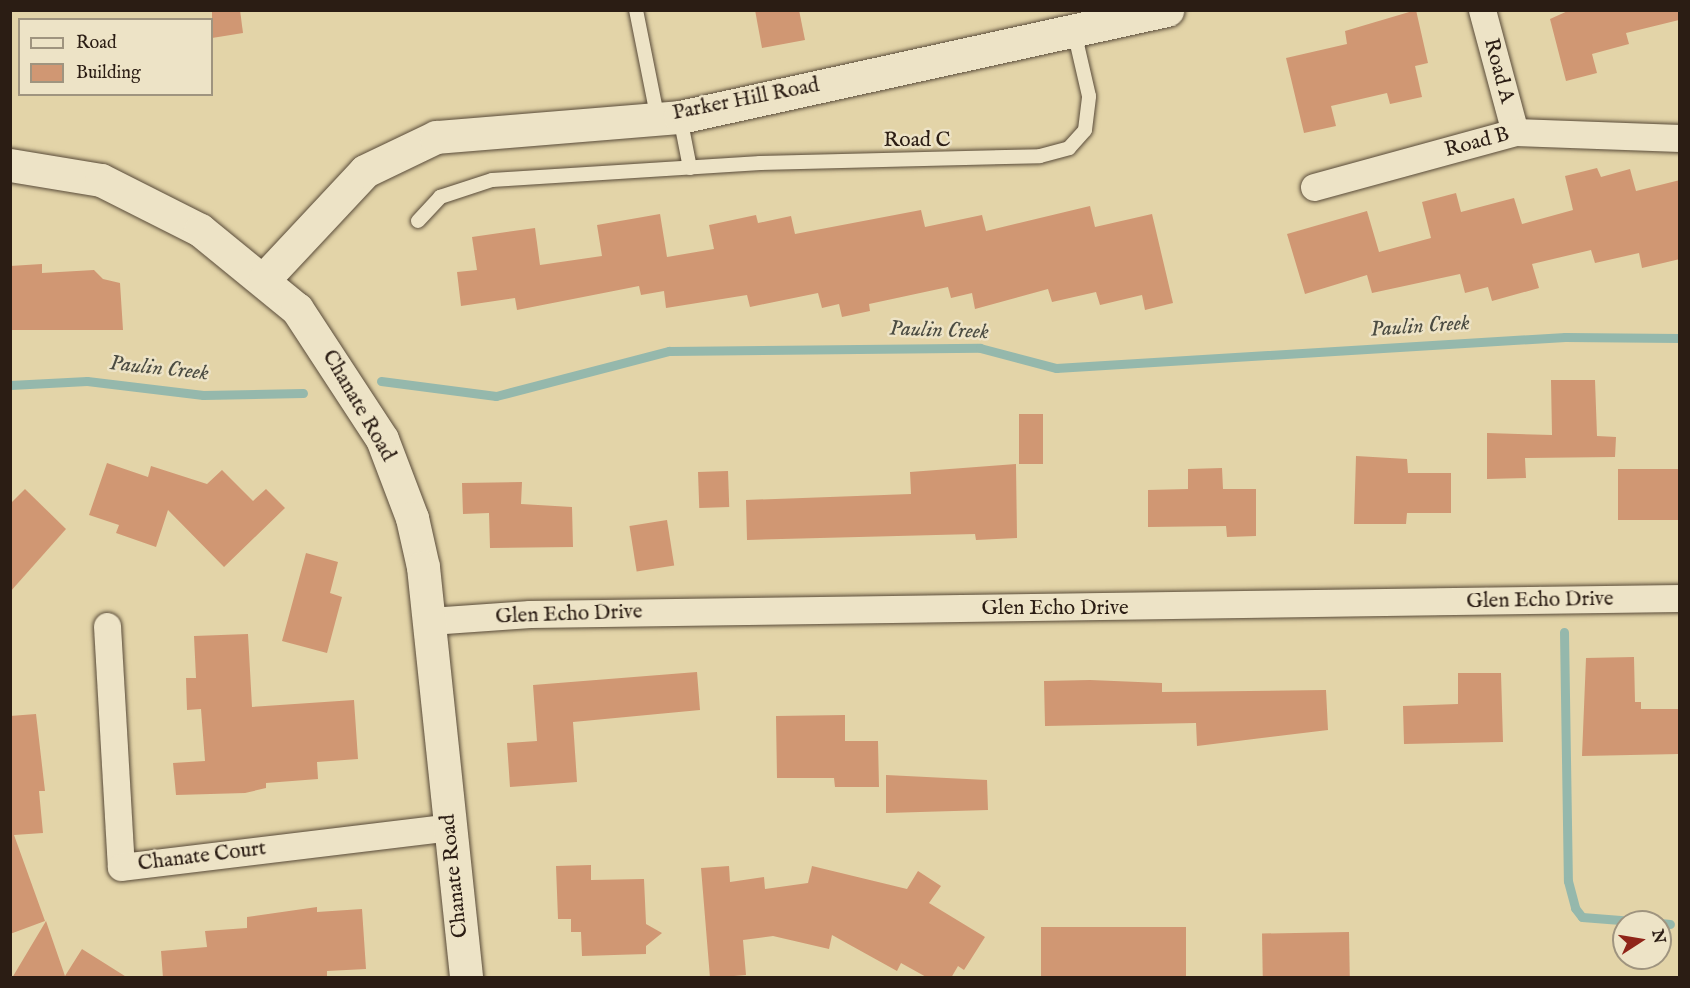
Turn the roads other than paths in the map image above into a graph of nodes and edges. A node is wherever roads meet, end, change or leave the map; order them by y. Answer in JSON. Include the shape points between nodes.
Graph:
{"nodes":[{"id":1,"x":636,"y":10,"type":"edge"},
{"id":2,"x":1167,"y":10,"type":"edge"},
{"id":3,"x":1482,"y":10,"type":"edge"},
{"id":4,"x":1074,"y":31,"type":"junction"},
{"id":5,"x":669,"y":116,"type":"junction"},
{"id":6,"x":1515,"y":132,"type":"junction"},
{"id":7,"x":1680,"y":138,"type":"edge"},
{"id":8,"x":10,"y":165,"type":"edge"},
{"id":9,"x":690,"y":168,"type":"junction"},
{"id":10,"x":1314,"y":187,"type":"dead end"},
{"id":11,"x":418,"y":221,"type":"dead end"},
{"id":12,"x":265,"y":278,"type":"junction"},
{"id":13,"x":1680,"y":598,"type":"edge"},
{"id":14,"x":430,"y":621,"type":"junction"},
{"id":15,"x":107,"y":626,"type":"dead end"},
{"id":16,"x":450,"y":826,"type":"junction"},
{"id":17,"x":466,"y":978,"type":"edge"}],
"edges":[{"from":1,"to":5,"type":"lane"},
{"from":2,"to":4,"type":"street","name":"Parker Hill Road"},
{"from":3,"to":6,"type":"street","name":"Road A"},
{"from":4,"to":5,"type":"street","name":"Parker Hill Road"},
{"from":4,"to":9,"type":"lane","name":"Road C","via":[[1089,114],[1085,130],[1069,148],[987,162]]},
{"from":5,"to":9,"type":"lane"},
{"from":5,"to":12,"type":"street","name":"Parker Hill Road","via":[[436,137],[398,151],[365,171]]},
{"from":6,"to":7,"type":"street","name":"Road B"},
{"from":6,"to":10,"type":"street","name":"Road B"},
{"from":8,"to":12,"type":"street","name":"Chanate Road","via":[[66,171],[139,196],[200,230]]},
{"from":9,"to":11,"type":"lane","via":[[492,180],[440,197]]},
{"from":12,"to":14,"type":"street","name":"Chanate Road","via":[[311,326],[382,439],[412,518]]},
{"from":13,"to":14,"type":"street","name":"Glen Echo Drive","via":[[554,614]]},
{"from":14,"to":16,"type":"street","name":"Chanate Road"},
{"from":15,"to":16,"type":"street","name":"Chanate Court","via":[[121,867]]},
{"from":16,"to":17,"type":"street","name":"Chanate Road"}]}
